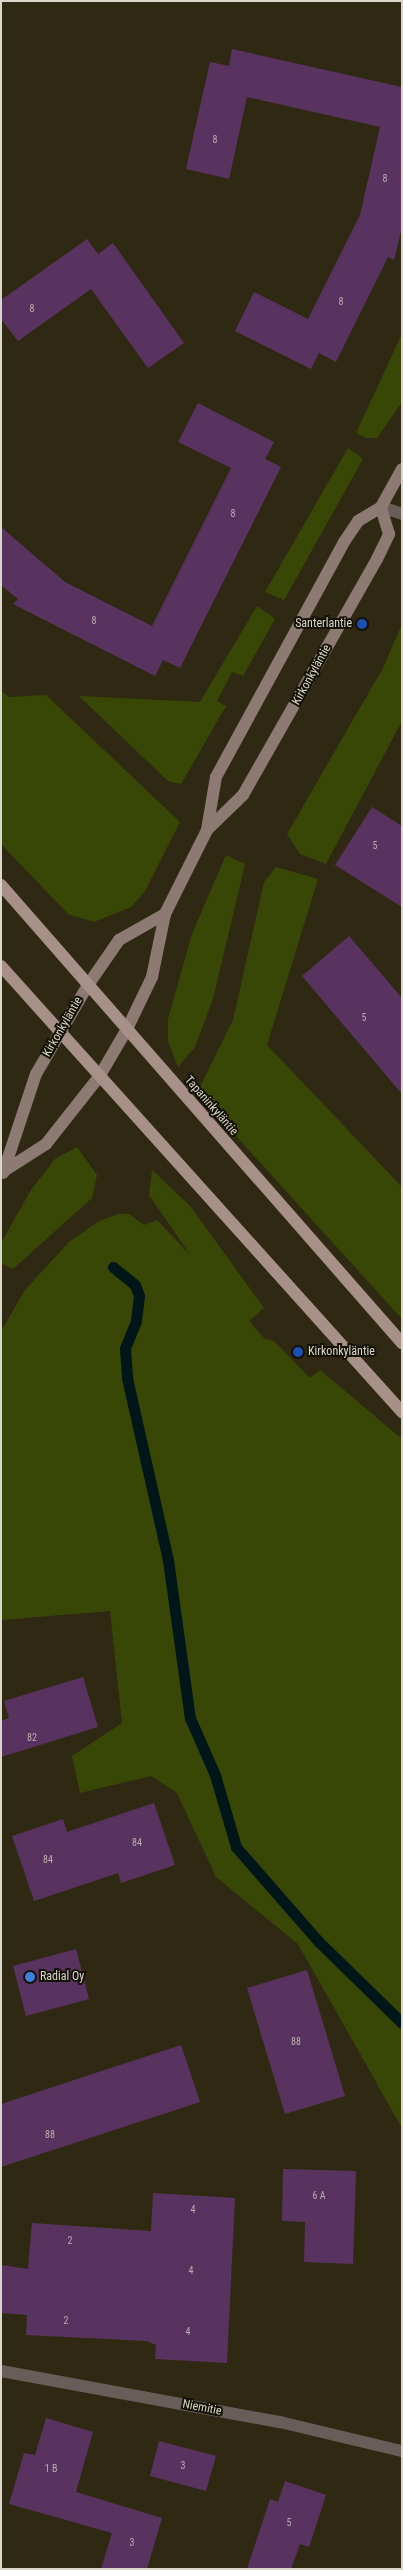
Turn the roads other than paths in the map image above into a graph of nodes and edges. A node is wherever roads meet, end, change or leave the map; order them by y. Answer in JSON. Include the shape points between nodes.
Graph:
{"nodes":[{"id":1,"x":402,"y":468,"type":"edge"},
{"id":2,"x":381,"y":507,"type":"junction"},
{"id":3,"x":402,"y":514,"type":"edge"},
{"id":4,"x":207,"y":830,"type":"junction"},
{"id":5,"x":1,"y":885,"type":"edge"},
{"id":6,"x":165,"y":914,"type":"junction"},
{"id":7,"x":1,"y":966,"type":"edge"},
{"id":8,"x":88,"y":986,"type":"junction"},
{"id":9,"x":127,"y":1029,"type":"junction"},
{"id":10,"x":58,"y":1033,"type":"junction"},
{"id":11,"x":99,"y":1077,"type":"junction"},
{"id":12,"x":3,"y":1174,"type":"edge"},
{"id":13,"x":402,"y":1343,"type":"edge"},
{"id":14,"x":402,"y":1412,"type":"edge"},
{"id":15,"x":1,"y":2371,"type":"edge"},
{"id":16,"x":402,"y":2451,"type":"edge"}],
"edges":[{"from":1,"to":2,"type":"street"},
{"from":2,"to":3,"type":"street"},
{"from":2,"to":4,"type":"street","name":"Kirkonkyläntie","via":[[358,521],[344,542],[220,770]]},
{"from":2,"to":4,"type":"street","name":"Kirkonkyläntie","via":[[389,534],[377,559],[243,794]]},
{"from":4,"to":6,"type":"street","name":"Kirkonkyläntie"},
{"from":5,"to":8,"type":"main road","name":"Tapaninkyläntie"},
{"from":6,"to":8,"type":"street","name":"Kirkonkyläntie","via":[[119,940]]},
{"from":6,"to":9,"type":"street","name":"Kirkonkyläntie","via":[[152,977]]},
{"from":7,"to":10,"type":"main road"},
{"from":8,"to":9,"type":"main road","name":"Tapaninkyläntie"},
{"from":8,"to":10,"type":"street","name":"Kirkonkyläntie"},
{"from":9,"to":11,"type":"street","name":"Kirkonkyläntie"},
{"from":9,"to":13,"type":"main road","name":"Tapaninkyläntie"},
{"from":10,"to":11,"type":"main road"},
{"from":10,"to":12,"type":"street","name":"Kirkonkyläntie","via":[[19,1116]]},
{"from":11,"to":12,"type":"street","name":"Kirkonkyläntie","via":[[46,1144]]},
{"from":11,"to":14,"type":"main road"},
{"from":15,"to":16,"type":"street","name":"Niemitie","via":[[280,2422]]}]}
